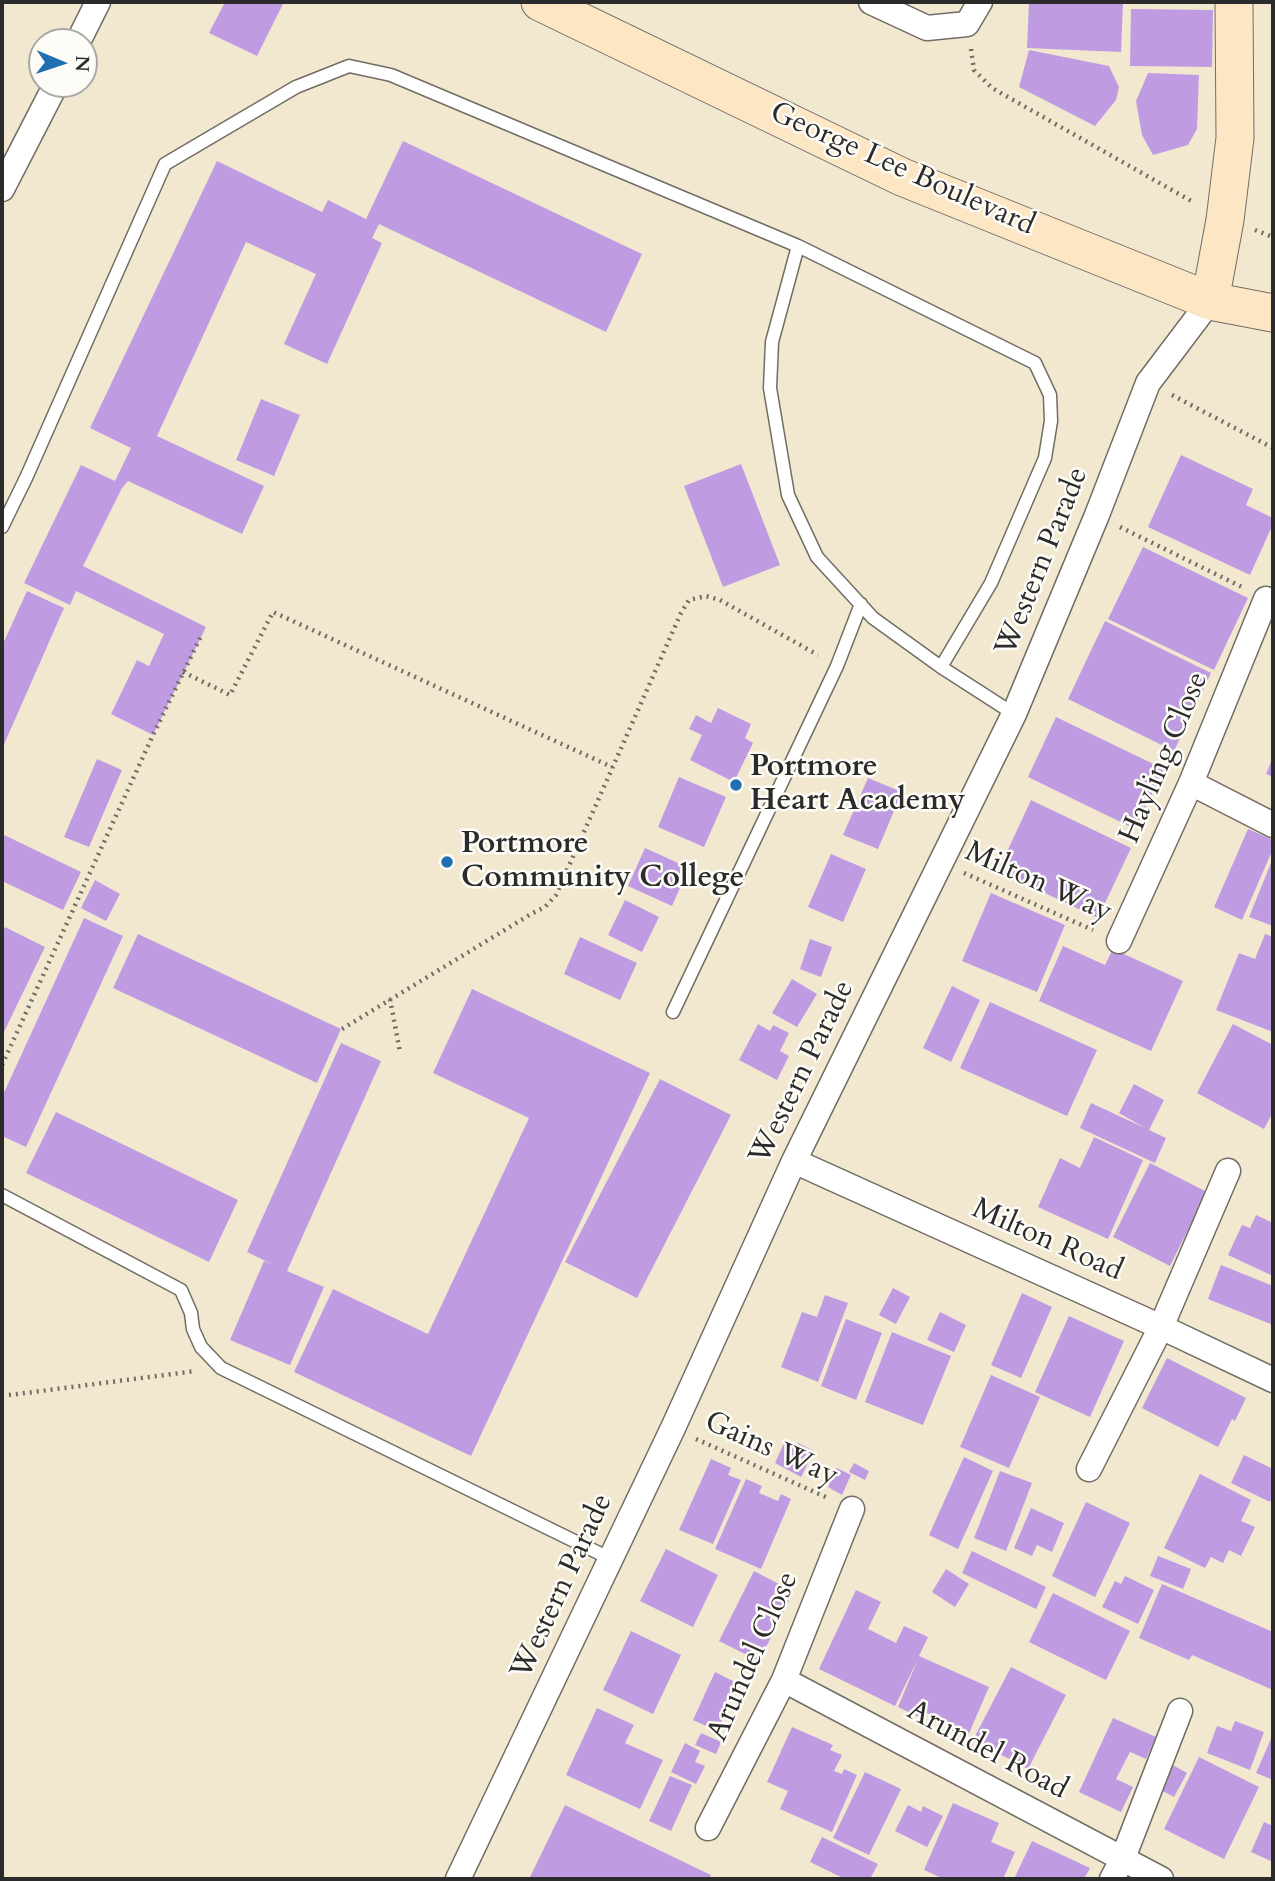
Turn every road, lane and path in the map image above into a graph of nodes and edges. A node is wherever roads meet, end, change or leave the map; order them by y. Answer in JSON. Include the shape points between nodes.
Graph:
{"nodes":[{"id":1,"x":98,"y":2,"type":"edge"},
{"id":2,"x":540,"y":2,"type":"edge"},
{"id":3,"x":871,"y":2,"type":"edge"},
{"id":4,"x":980,"y":2,"type":"edge"},
{"id":5,"x":1234,"y":2,"type":"edge"},
{"id":6,"x":967,"y":24,"type":"junction"},
{"id":7,"x":85,"y":28,"type":"edge"},
{"id":8,"x":49,"y":98,"type":"edge"},
{"id":9,"x":2,"y":189,"type":"edge"},
{"id":10,"x":1225,"y":220,"type":"junction"},
{"id":11,"x":1273,"y":237,"type":"edge"},
{"id":12,"x":798,"y":246,"type":"junction"},
{"id":13,"x":1210,"y":301,"type":"junction"},
{"id":14,"x":1273,"y":313,"type":"edge"},
{"id":15,"x":1148,"y":383,"type":"junction"},
{"id":16,"x":1273,"y":448,"type":"edge"},
{"id":17,"x":1097,"y":515,"type":"junction"},
{"id":18,"x":2,"y":527,"type":"edge"},
{"id":19,"x":1266,"y":599,"type":"joint"},
{"id":20,"x":861,"y":604,"type":"junction"},
{"id":21,"x":202,"y":634,"type":"dead end"},
{"id":22,"x":837,"y":666,"type":"junction"},
{"id":23,"x":941,"y":667,"type":"junction"},
{"id":24,"x":183,"y":672,"type":"junction"},
{"id":25,"x":1014,"y":714,"type":"junction"},
{"id":26,"x":612,"y":767,"type":"junction"},
{"id":27,"x":1191,"y":783,"type":"junction"},
{"id":28,"x":1273,"y":825,"type":"edge"},
{"id":29,"x":940,"y":863,"type":"junction"},
{"id":30,"x":1119,"y":941,"type":"joint"},
{"id":31,"x":390,"y":999,"type":"junction"},
{"id":32,"x":673,"y":1012,"type":"dead end"},
{"id":33,"x":342,"y":1029,"type":"dead end"},
{"id":34,"x":400,"y":1052,"type":"dead end"},
{"id":35,"x":2,"y":1065,"type":"edge"},
{"id":36,"x":794,"y":1161,"type":"junction"},
{"id":37,"x":1228,"y":1171,"type":"dead end"},
{"id":38,"x":2,"y":1195,"type":"edge"},
{"id":39,"x":1161,"y":1326,"type":"junction"},
{"id":40,"x":221,"y":1368,"type":"junction"},
{"id":41,"x":1273,"y":1380,"type":"edge"},
{"id":42,"x":2,"y":1396,"type":"edge"},
{"id":43,"x":673,"y":1429,"type":"junction"},
{"id":44,"x":1089,"y":1469,"type":"dead end"},
{"id":45,"x":852,"y":1509,"type":"joint"},
{"id":46,"x":611,"y":1559,"type":"junction"},
{"id":47,"x":783,"y":1680,"type":"junction"},
{"id":48,"x":1180,"y":1711,"type":"dead end"},
{"id":49,"x":708,"y":1828,"type":"dead end"},
{"id":50,"x":1117,"y":1869,"type":"edge"},
{"id":51,"x":458,"y":1879,"type":"edge"},
{"id":52,"x":1161,"y":1879,"type":"edge"}],
"edges":[{"from":1,"to":7,"type":"street"},
{"from":2,"to":13,"type":"main road","name":"George Lee Boulevard","via":[[902,177]]},
{"from":3,"to":6,"type":"street","via":[[927,28]]},
{"from":4,"to":6,"type":"street"},
{"from":5,"to":10,"type":"main road","via":[[1235,138]]},
{"from":6,"to":10,"type":"path","via":[[974,70],[992,88]]},
{"from":8,"to":9,"type":"street"},
{"from":10,"to":11,"type":"path"},
{"from":10,"to":13,"type":"main road"},
{"from":12,"to":18,"type":"lane","via":[[391,75],[349,66],[296,87],[165,164]]},
{"from":12,"to":20,"type":"lane","via":[[772,342],[770,388],[776,433],[788,495],[817,557]]},
{"from":12,"to":23,"type":"lane","via":[[1035,363],[1050,395],[1045,458],[991,583]]},
{"from":13,"to":14,"type":"main road","name":"George Lee Boulevard"},
{"from":13,"to":15,"type":"street","name":"Western Parade"},
{"from":15,"to":16,"type":"path"},
{"from":15,"to":17,"type":"street","name":"Western Parade"},
{"from":17,"to":19,"type":"path"},
{"from":17,"to":25,"type":"street","name":"Western Parade"},
{"from":19,"to":27,"type":"street","name":"Hayling Close"},
{"from":20,"to":22,"type":"lane"},
{"from":20,"to":23,"type":"lane","via":[[873,618]]},
{"from":21,"to":24,"type":"path"},
{"from":22,"to":26,"type":"path","via":[[720,600],[706,596],[689,600]]},
{"from":22,"to":32,"type":"lane"},
{"from":23,"to":25,"type":"lane"},
{"from":24,"to":26,"type":"path","via":[[230,695],[273,612]]},
{"from":24,"to":35,"type":"path"},
{"from":25,"to":29,"type":"street","name":"Western Parade"},
{"from":26,"to":31,"type":"path","via":[[556,895],[545,908]]},
{"from":27,"to":28,"type":"street"},
{"from":27,"to":30,"type":"street","name":"Hayling Close"},
{"from":29,"to":30,"type":"path","name":"Milton Way"},
{"from":29,"to":36,"type":"street","name":"Western Parade"},
{"from":31,"to":33,"type":"path"},
{"from":31,"to":34,"type":"path"},
{"from":36,"to":39,"type":"street","name":"Milton Road"},
{"from":36,"to":43,"type":"street","name":"Western Parade"},
{"from":37,"to":39,"type":"street"},
{"from":38,"to":40,"type":"lane","via":[[181,1290],[201,1347]]},
{"from":39,"to":41,"type":"street","name":"Milton Road"},
{"from":39,"to":44,"type":"street"},
{"from":40,"to":42,"type":"path"},
{"from":40,"to":46,"type":"lane"},
{"from":43,"to":45,"type":"path","name":"Gains Way"},
{"from":43,"to":46,"type":"street","name":"Western Parade"},
{"from":45,"to":47,"type":"street","name":"Arundel Close"},
{"from":46,"to":51,"type":"street","name":"Western Parade"},
{"from":47,"to":49,"type":"street","name":"Arundel Close"},
{"from":47,"to":50,"type":"street","name":"Arundel Road"},
{"from":48,"to":50,"type":"street"},
{"from":50,"to":52,"type":"street","name":"Arundel Road"}]}
